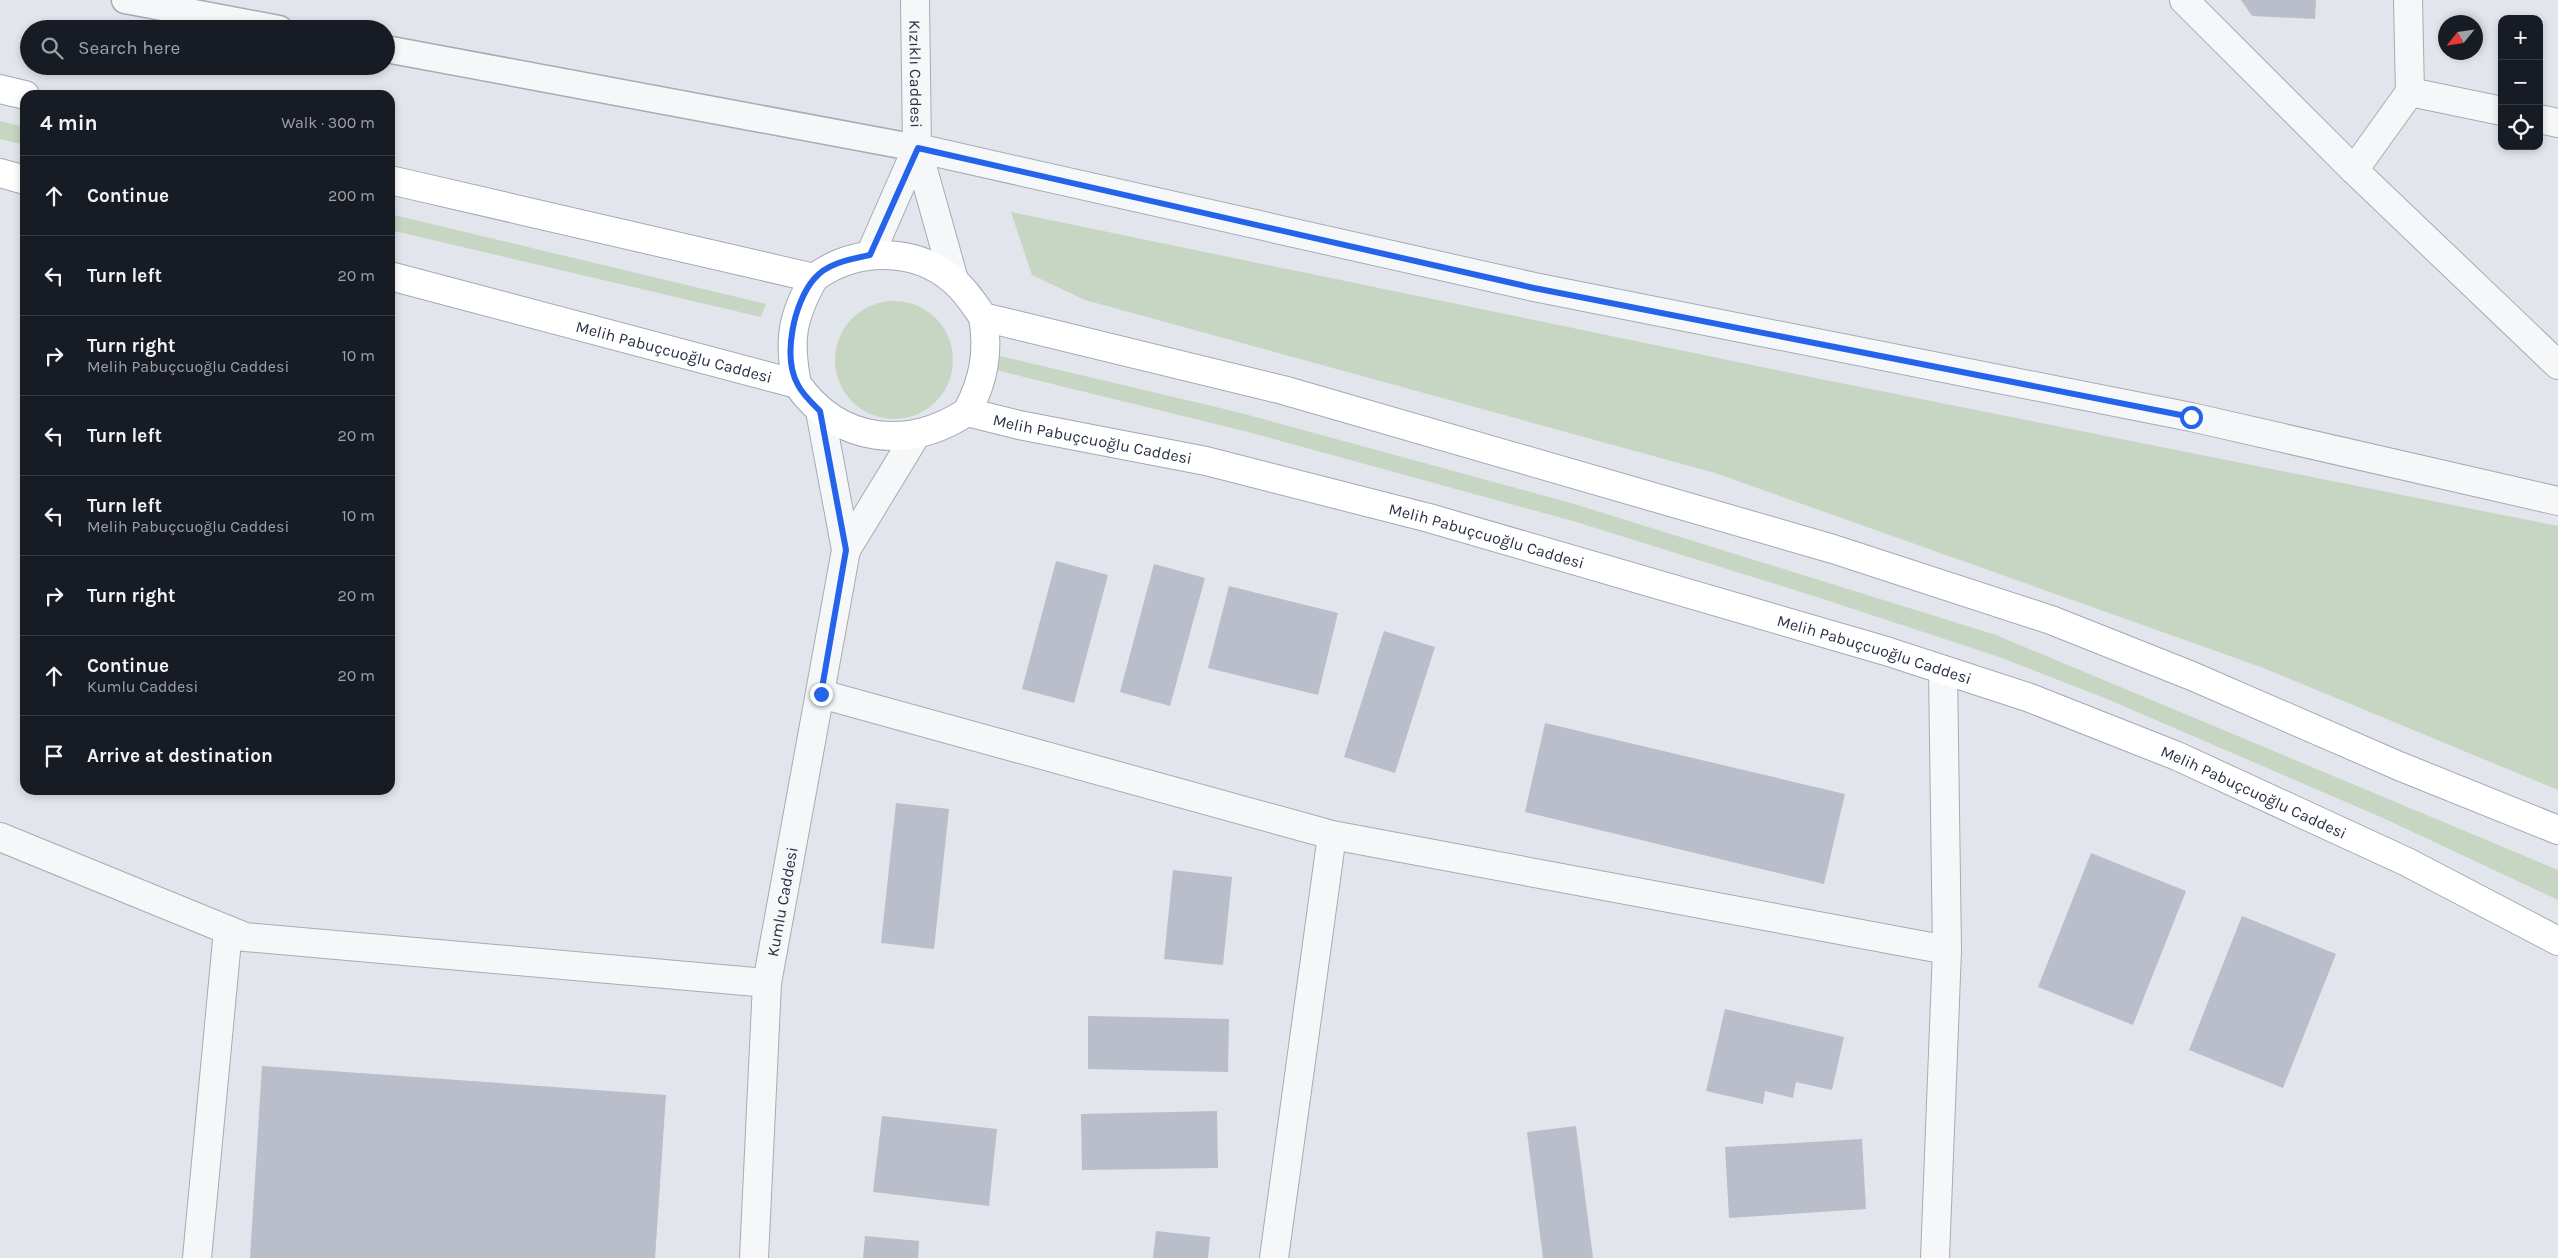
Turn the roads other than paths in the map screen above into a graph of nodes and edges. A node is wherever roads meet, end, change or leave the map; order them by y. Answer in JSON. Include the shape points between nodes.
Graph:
{"nodes":[{"id":1,"x":125,"y":0,"type":"edge"},
{"id":2,"x":915,"y":0,"type":"edge"},
{"id":3,"x":2184,"y":0,"type":"edge"},
{"id":4,"x":2408,"y":0,"type":"edge"},
{"id":5,"x":231,"y":20,"type":"edge"},
{"id":6,"x":395,"y":51,"type":"edge"},
{"id":7,"x":0,"y":90,"type":"edge"},
{"id":8,"x":2410,"y":92,"type":"junction"},
{"id":9,"x":20,"y":94,"type":"edge"},
{"id":10,"x":2498,"y":110,"type":"edge"},
{"id":11,"x":2543,"y":120,"type":"edge"},
{"id":12,"x":2558,"y":122,"type":"edge"},
{"id":13,"x":918,"y":148,"type":"junction"},
{"id":14,"x":2354,"y":170,"type":"junction"},
{"id":15,"x":0,"y":173,"type":"edge"},
{"id":16,"x":20,"y":179,"type":"edge"},
{"id":17,"x":395,"y":181,"type":"edge"},
{"id":18,"x":870,"y":255,"type":"junction"},
{"id":19,"x":395,"y":277,"type":"edge"},
{"id":20,"x":814,"y":278,"type":"junction"},
{"id":21,"x":954,"y":280,"type":"junction"},
{"id":22,"x":983,"y":317,"type":"junction"},
{"id":23,"x":2558,"y":365,"type":"edge"},
{"id":24,"x":797,"y":384,"type":"junction"},
{"id":25,"x":820,"y":411,"type":"junction"},
{"id":26,"x":967,"y":412,"type":"junction"},
{"id":27,"x":916,"y":435,"type":"junction"},
{"id":28,"x":2558,"y":501,"type":"edge"},
{"id":29,"x":846,"y":550,"type":"junction"},
{"id":30,"x":1943,"y":670,"type":"junction"},
{"id":31,"x":821,"y":694,"type":"junction"},
{"id":32,"x":2558,"y":830,"type":"edge"},
{"id":33,"x":1332,"y":835,"type":"junction"},
{"id":34,"x":0,"y":837,"type":"edge"},
{"id":35,"x":228,"y":930,"type":"junction"},
{"id":36,"x":2558,"y":941,"type":"edge"},
{"id":37,"x":1947,"y":950,"type":"junction"},
{"id":38,"x":767,"y":983,"type":"junction"},
{"id":39,"x":197,"y":1258,"type":"edge"},
{"id":40,"x":754,"y":1258,"type":"edge"},
{"id":41,"x":1274,"y":1258,"type":"edge"},
{"id":42,"x":1935,"y":1258,"type":"edge"}],
"edges":[{"from":1,"to":5,"type":"lane"},
{"from":2,"to":13,"type":"street","name":"Kızıklı Caddesi"},
{"from":3,"to":14,"type":"street"},
{"from":4,"to":8,"type":"street"},
{"from":6,"to":13,"type":"lane"},
{"from":7,"to":9,"type":"main road"},
{"from":8,"to":10,"type":"street"},
{"from":8,"to":14,"type":"street"},
{"from":11,"to":12,"type":"street"},
{"from":13,"to":18,"type":"street"},
{"from":13,"to":21,"type":"street"},
{"from":13,"to":28,"type":"street","via":[[1534,288],[2191,417]]},
{"from":14,"to":23,"type":"street"},
{"from":15,"to":16,"type":"main road"},
{"from":17,"to":20,"type":"main road"},
{"from":18,"to":20,"type":"main road","via":[[830,267]]},
{"from":18,"to":21,"type":"main road","via":[[920,261]]},
{"from":19,"to":24,"type":"main road","name":"Melih Pabuçcuoğlu Caddesi"},
{"from":20,"to":24,"type":"main road","via":[[794,320],[792,357]]},
{"from":21,"to":22,"type":"main road"},
{"from":22,"to":26,"type":"main road","via":[[985,362],[977,394]]},
{"from":22,"to":32,"type":"main road","via":[[1283,390],[1833,549],[2051,620]]},
{"from":24,"to":25,"type":"main road"},
{"from":25,"to":27,"type":"main road","via":[[839,424],[870,435]]},
{"from":25,"to":29,"type":"street"},
{"from":26,"to":27,"type":"main road","via":[[950,423]]},
{"from":26,"to":30,"type":"main road","name":"Melih Pabuçcuoğlu Caddesi","via":[[1206,462],[1429,518]]},
{"from":27,"to":29,"type":"street"},
{"from":29,"to":31,"type":"street","name":"Kumlu Caddesi"},
{"from":30,"to":36,"type":"main road","name":"Melih Pabuçcuoğlu Caddesi","via":[[2030,698],[2177,756],[2407,862]]},
{"from":30,"to":37,"type":"street"},
{"from":31,"to":33,"type":"street"},
{"from":31,"to":38,"type":"street","name":"Kumlu Caddesi"},
{"from":33,"to":37,"type":"street"},
{"from":33,"to":41,"type":"street"},
{"from":34,"to":35,"type":"street"},
{"from":35,"to":38,"type":"street","via":[[245,937]]},
{"from":35,"to":39,"type":"street"},
{"from":37,"to":42,"type":"street"},
{"from":38,"to":40,"type":"street","name":"Kumlu Caddesi"}]}
